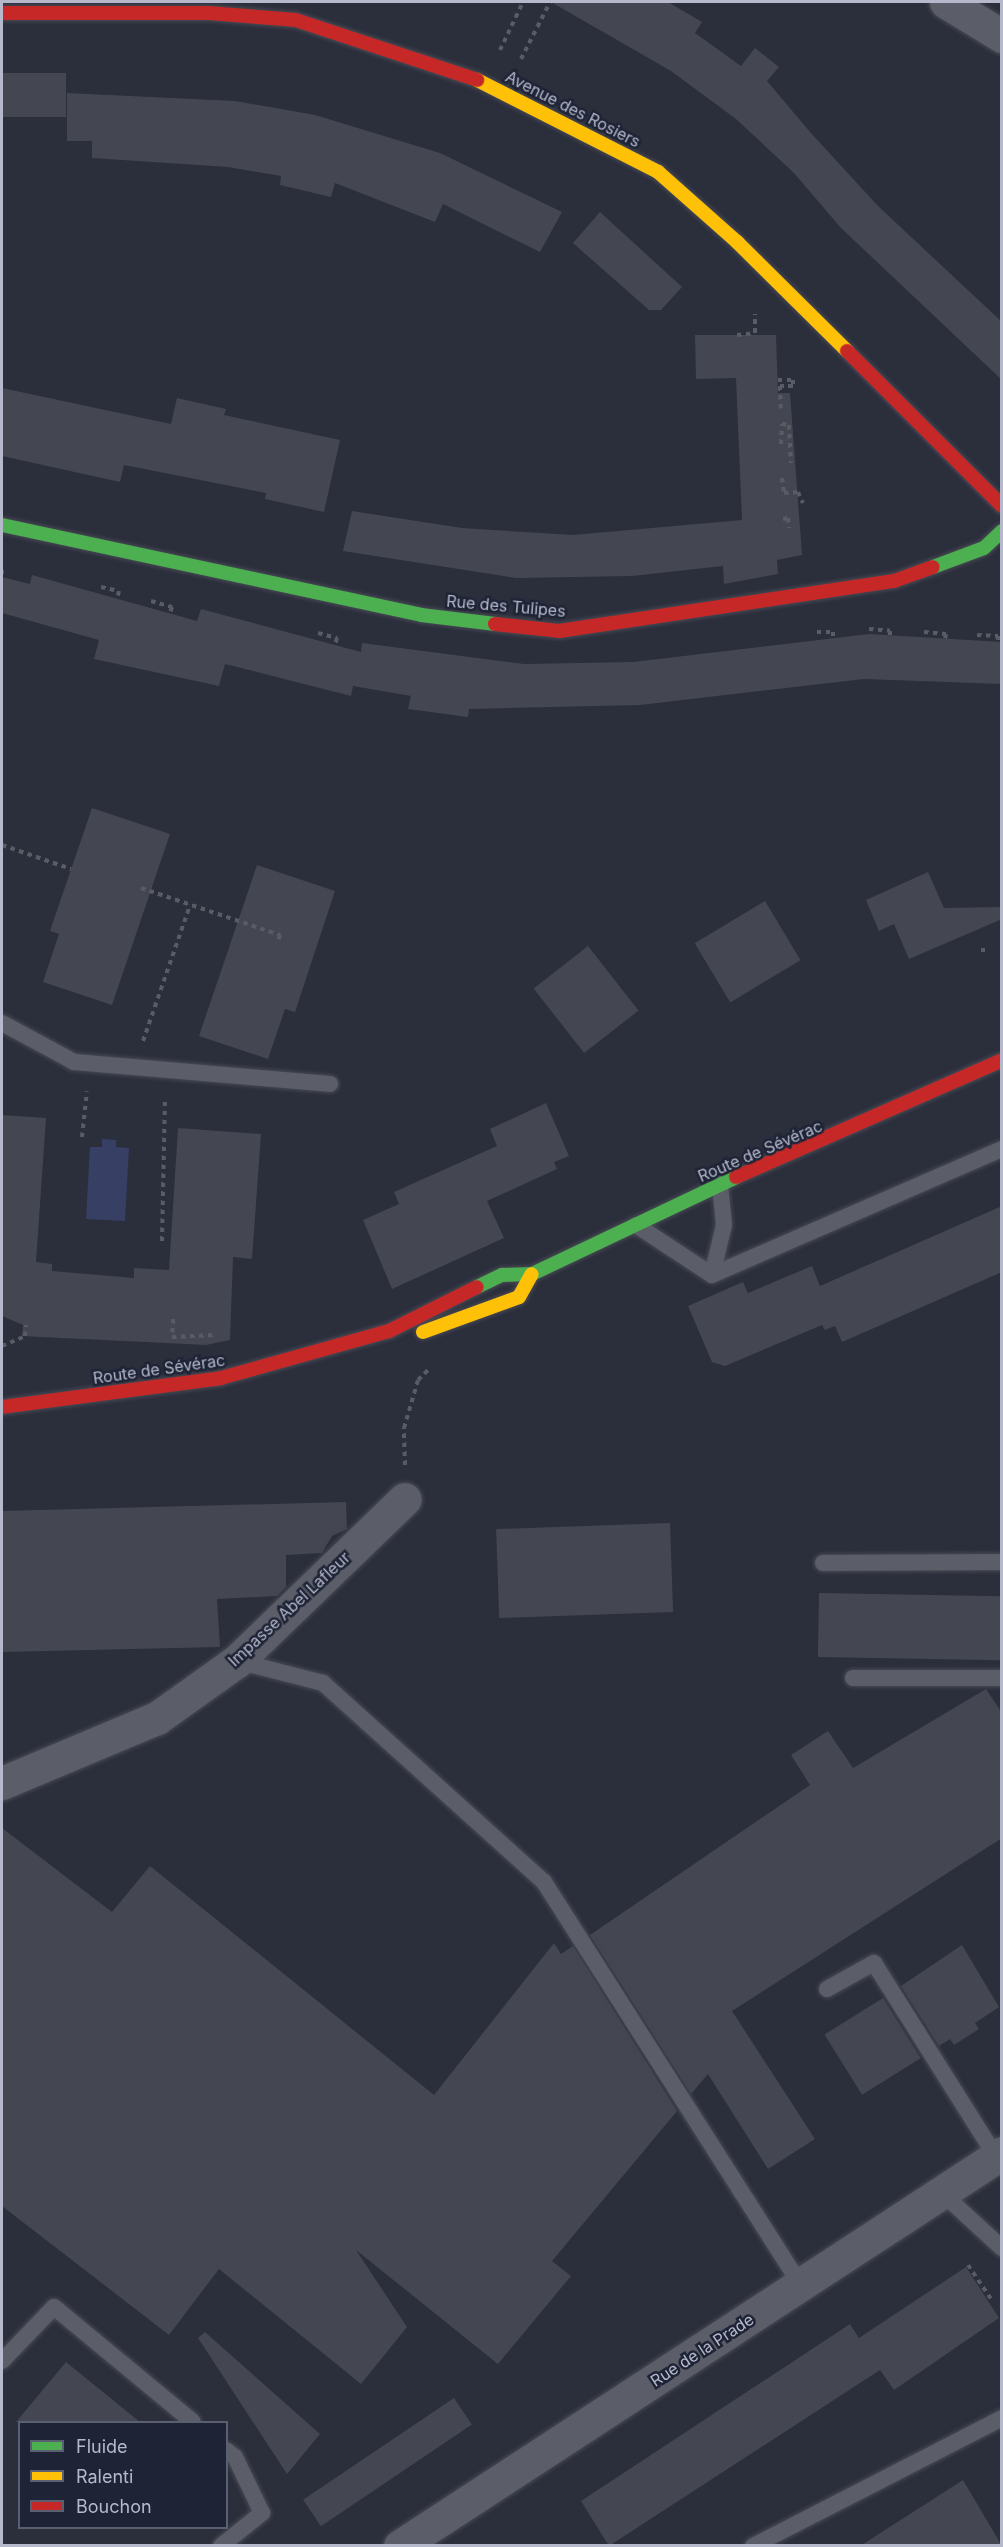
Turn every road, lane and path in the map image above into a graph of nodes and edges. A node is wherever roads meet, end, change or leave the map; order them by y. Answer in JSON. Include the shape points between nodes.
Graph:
{"nodes":[{"id":1,"x":523,"y":2,"type":"edge"},
{"id":2,"x":550,"y":2,"type":"edge"},
{"id":3,"x":946,"y":2,"type":"edge"},
{"id":4,"x":2,"y":13,"type":"edge"},
{"id":5,"x":1002,"y":36,"type":"edge"},
{"id":6,"x":529,"y":42,"type":"dead end"},
{"id":7,"x":519,"y":62,"type":"dead end"},
{"id":8,"x":755,"y":321,"type":"dead end"},
{"id":9,"x":736,"y":335,"type":"dead end"},
{"id":10,"x":778,"y":380,"type":"dead end"},
{"id":11,"x":782,"y":410,"type":"dead end"},
{"id":12,"x":780,"y":444,"type":"dead end"},
{"id":13,"x":791,"y":464,"type":"dead end"},
{"id":14,"x":782,"y":478,"type":"dead end"},
{"id":15,"x":803,"y":503,"type":"dead end"},
{"id":16,"x":1002,"y":506,"type":"edge"},
{"id":17,"x":783,"y":519,"type":"dead end"},
{"id":18,"x":2,"y":525,"type":"edge"},
{"id":19,"x":789,"y":528,"type":"dead end"},
{"id":20,"x":1002,"y":531,"type":"edge"},
{"id":21,"x":2,"y":570,"type":"edge"},
{"id":22,"x":2,"y":577,"type":"edge"},
{"id":23,"x":97,"y":586,"type":"dead end"},
{"id":24,"x":117,"y":599,"type":"dead end"},
{"id":25,"x":151,"y":601,"type":"dead end"},
{"id":26,"x":170,"y":614,"type":"dead end"},
{"id":27,"x":869,"y":629,"type":"dead end"},
{"id":28,"x":315,"y":632,"type":"dead end"},
{"id":29,"x":924,"y":632,"type":"dead end"},
{"id":30,"x":811,"y":633,"type":"dead end"},
{"id":31,"x":890,"y":635,"type":"dead end"},
{"id":32,"x":977,"y":635,"type":"dead end"},
{"id":33,"x":833,"y":636,"type":"dead end"},
{"id":34,"x":945,"y":639,"type":"dead end"},
{"id":35,"x":998,"y":641,"type":"dead end"},
{"id":36,"x":335,"y":645,"type":"dead end"},
{"id":37,"x":2,"y":845,"type":"edge"},
{"id":38,"x":71,"y":868,"type":"dead end"},
{"id":39,"x":141,"y":888,"type":"dead end"},
{"id":40,"x":190,"y":905,"type":"junction"},
{"id":41,"x":277,"y":944,"type":"dead end"},
{"id":42,"x":2,"y":1023,"type":"edge"},
{"id":43,"x":1002,"y":1060,"type":"edge"},
{"id":44,"x":87,"y":1063,"type":"junction"},
{"id":45,"x":134,"y":1067,"type":"junction"},
{"id":46,"x":166,"y":1070,"type":"junction"},
{"id":47,"x":330,"y":1084,"type":"dead end"},
{"id":48,"x":82,"y":1137,"type":"dead end"},
{"id":49,"x":1002,"y":1149,"type":"edge"},
{"id":50,"x":720,"y":1185,"type":"junction"},
{"id":51,"x":636,"y":1225,"type":"junction"},
{"id":52,"x":162,"y":1241,"type":"dead end"},
{"id":53,"x":532,"y":1274,"type":"junction"},
{"id":54,"x":712,"y":1275,"type":"junction"},
{"id":55,"x":173,"y":1319,"type":"dead end"},
{"id":56,"x":26,"y":1325,"type":"dead end"},
{"id":57,"x":389,"y":1331,"type":"junction"},
{"id":58,"x":215,"y":1335,"type":"dead end"},
{"id":59,"x":2,"y":1346,"type":"edge"},
{"id":60,"x":2,"y":1407,"type":"edge"},
{"id":61,"x":405,"y":1499,"type":"dead end"},
{"id":62,"x":1002,"y":1562,"type":"edge"},
{"id":63,"x":823,"y":1563,"type":"dead end"},
{"id":64,"x":237,"y":1661,"type":"junction"},
{"id":65,"x":853,"y":1678,"type":"dead end"},
{"id":66,"x":1002,"y":1678,"type":"edge"},
{"id":67,"x":2,"y":1783,"type":"edge"},
{"id":68,"x":827,"y":1989,"type":"dead end"},
{"id":69,"x":999,"y":2155,"type":"edge"},
{"id":70,"x":941,"y":2192,"type":"junction"},
{"id":71,"x":1000,"y":2241,"type":"edge"},
{"id":72,"x":968,"y":2265,"type":"dead end"},
{"id":73,"x":801,"y":2286,"type":"junction"},
{"id":74,"x":991,"y":2299,"type":"dead end"},
{"id":75,"x":2,"y":2361,"type":"edge"},
{"id":76,"x":1002,"y":2418,"type":"edge"},
{"id":77,"x":192,"y":2421,"type":"edge"},
{"id":78,"x":228,"y":2452,"type":"edge"},
{"id":79,"x":221,"y":2546,"type":"edge"},
{"id":80,"x":400,"y":2546,"type":"edge"},
{"id":81,"x":753,"y":2546,"type":"edge"}],
"edges":[{"from":1,"to":7,"type":"path","via":[[499,52]]},
{"from":2,"to":6,"type":"path"},
{"from":3,"to":5,"type":"street"},
{"from":4,"to":16,"type":"street","name":"Avenue des Rosiers","via":[[209,13],[296,20],[454,70],[510,94],[658,172],[737,242]]},
{"from":8,"to":9,"type":"path","via":[[755,333]]},
{"from":10,"to":11,"type":"path","via":[[793,380],[793,386],[780,386]]},
{"from":12,"to":13,"type":"path","via":[[782,428],[789,425]]},
{"from":14,"to":15,"type":"path","via":[[784,493],[798,492]]},
{"from":17,"to":19,"type":"path","via":[[788,518]]},
{"from":18,"to":20,"type":"street","name":"Rue des Tulipes","via":[[421,615],[559,630],[894,581],[984,548]]},
{"from":21,"to":22,"type":"path"},
{"from":23,"to":24,"type":"path","via":[[115,591]]},
{"from":25,"to":26,"type":"path","via":[[172,607]]},
{"from":27,"to":31,"type":"path","via":[[886,630]]},
{"from":28,"to":36,"type":"path","via":[[333,638]]},
{"from":29,"to":34,"type":"path","via":[[941,633]]},
{"from":30,"to":33,"type":"path","via":[[828,632]]},
{"from":32,"to":35,"type":"path","via":[[994,636]]},
{"from":37,"to":38,"type":"path"},
{"from":39,"to":40,"type":"path"},
{"from":40,"to":41,"type":"path","via":[[280,935]]},
{"from":40,"to":45,"type":"path"},
{"from":42,"to":44,"type":"lane","via":[[74,1062]]},
{"from":43,"to":50,"type":"street","name":"Route de Sévérac"},
{"from":44,"to":45,"type":"lane"},
{"from":44,"to":48,"type":"path"},
{"from":45,"to":46,"type":"lane"},
{"from":46,"to":47,"type":"lane"},
{"from":46,"to":52,"type":"path"},
{"from":49,"to":54,"type":"lane"},
{"from":50,"to":51,"type":"street","name":"Route de Sévérac"},
{"from":50,"to":54,"type":"lane","via":[[724,1225]]},
{"from":51,"to":53,"type":"street","name":"Route de Sévérac"},
{"from":51,"to":54,"type":"lane"},
{"from":53,"to":57,"type":"street","name":"Route de Sévérac","via":[[502,1275]]},
{"from":53,"to":57,"type":"street","name":"Route de Sévérac","via":[[519,1297],[488,1311],[426,1332]]},
{"from":55,"to":58,"type":"path","via":[[172,1337]]},
{"from":56,"to":59,"type":"path","via":[[25,1336]]},
{"from":57,"to":60,"type":"street","name":"Route de Sévérac","via":[[221,1378]]},
{"from":61,"to":64,"type":"street","name":"Impasse Abel Lafleur"},
{"from":62,"to":63,"type":"lane"},
{"from":64,"to":67,"type":"street","name":"Impasse Abel Lafleur","via":[[158,1718]]},
{"from":64,"to":73,"type":"lane","via":[[323,1683],[544,1881]]},
{"from":65,"to":66,"type":"lane"},
{"from":68,"to":69,"type":"lane","via":[[874,1963]]},
{"from":69,"to":70,"type":"street","name":"Rue de la Prade"},
{"from":70,"to":71,"type":"lane"},
{"from":70,"to":73,"type":"street","name":"Rue de la Prade"},
{"from":72,"to":74,"type":"path"},
{"from":73,"to":80,"type":"street","name":"Rue de la Prade"},
{"from":75,"to":77,"type":"lane","via":[[54,2307]]},
{"from":76,"to":81,"type":"lane"},
{"from":78,"to":79,"type":"lane","via":[[235,2457],[262,2513]]}]}
